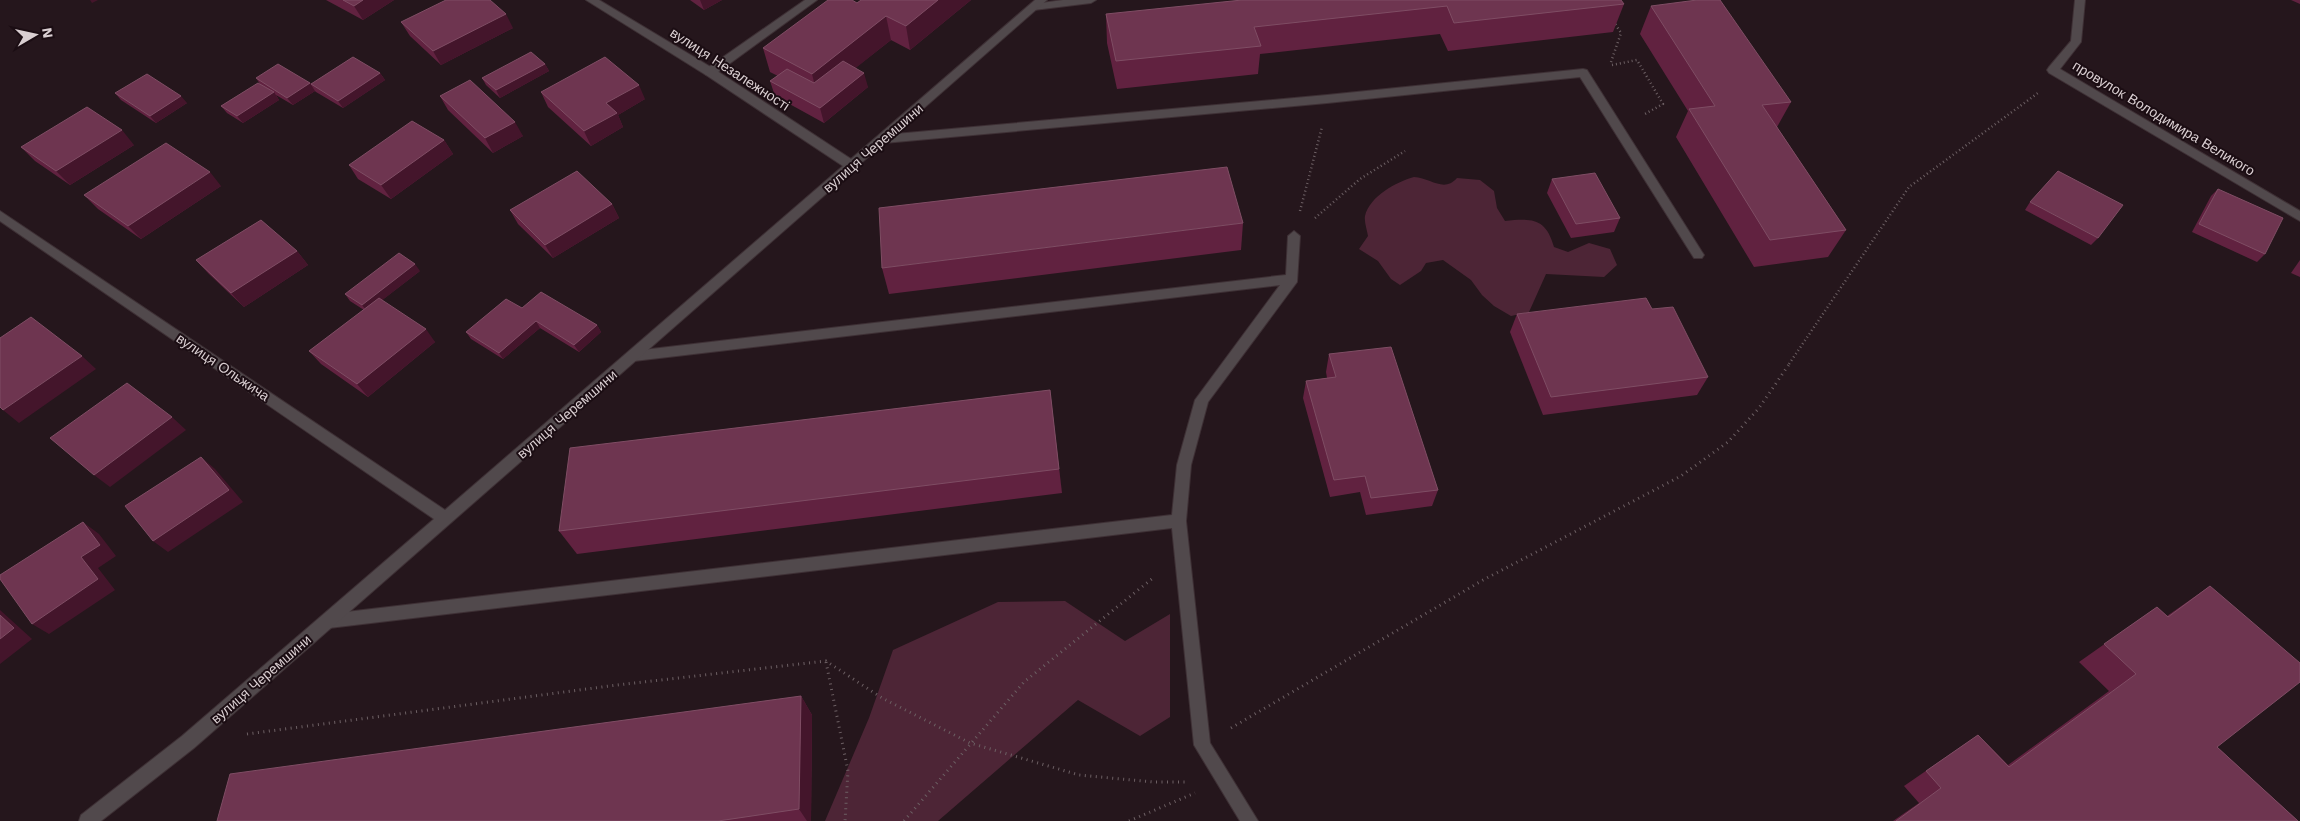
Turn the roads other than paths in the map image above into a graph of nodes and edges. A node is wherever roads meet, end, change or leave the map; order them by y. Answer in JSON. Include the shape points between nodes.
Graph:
{"nodes":[{"id":1,"x":591,"y":0,"type":"edge"},
{"id":2,"x":812,"y":0,"type":"edge"},
{"id":3,"x":1091,"y":0,"type":"edge"},
{"id":4,"x":2080,"y":0,"type":"edge"},
{"id":5,"x":1038,"y":3,"type":"edge"},
{"id":6,"x":710,"y":72,"type":"junction"},
{"id":7,"x":884,"y":139,"type":"junction"},
{"id":8,"x":852,"y":166,"type":"junction"},
{"id":9,"x":0,"y":215,"type":"edge"},
{"id":10,"x":2300,"y":217,"type":"edge"},
{"id":11,"x":1294,"y":236,"type":"road end"},
{"id":12,"x":1698,"y":255,"type":"dead end"},
{"id":13,"x":1292,"y":279,"type":"junction"},
{"id":14,"x":634,"y":356,"type":"junction"},
{"id":15,"x":446,"y":519,"type":"junction"},
{"id":16,"x":1179,"y":521,"type":"junction"},
{"id":17,"x":329,"y":621,"type":"junction"},
{"id":18,"x":87,"y":821,"type":"edge"},
{"id":19,"x":1250,"y":821,"type":"edge"}],
"edges":[{"from":1,"to":6,"type":"street","name":"вулиця Незалежності"},
{"from":2,"to":6,"type":"street"},
{"from":3,"to":5,"type":"street"},
{"from":4,"to":10,"type":"street","name":"провулок Володимира Великого","via":[[2076,42],[2053,70]]},
{"from":5,"to":7,"type":"street","name":"вулиця Черемшини"},
{"from":6,"to":8,"type":"street","name":"вулиця Незалежності"},
{"from":7,"to":8,"type":"street","name":"вулиця Черемшини"},
{"from":7,"to":12,"type":"street","via":[[1583,73]]},
{"from":8,"to":14,"type":"street","name":"вулиця Черемшини"},
{"from":9,"to":15,"type":"street","name":"вулиця Ольжича"},
{"from":11,"to":13,"type":"street"},
{"from":13,"to":14,"type":"street"},
{"from":13,"to":16,"type":"street","via":[[1202,400],[1184,465]]},
{"from":14,"to":15,"type":"street","name":"вулиця Черемшини"},
{"from":15,"to":17,"type":"street","name":"вулиця Черемшини"},
{"from":16,"to":17,"type":"street"},
{"from":16,"to":19,"type":"street","via":[[1202,744]]},
{"from":17,"to":18,"type":"street","name":"вулиця Черемшини","via":[[188,742]]}]}
